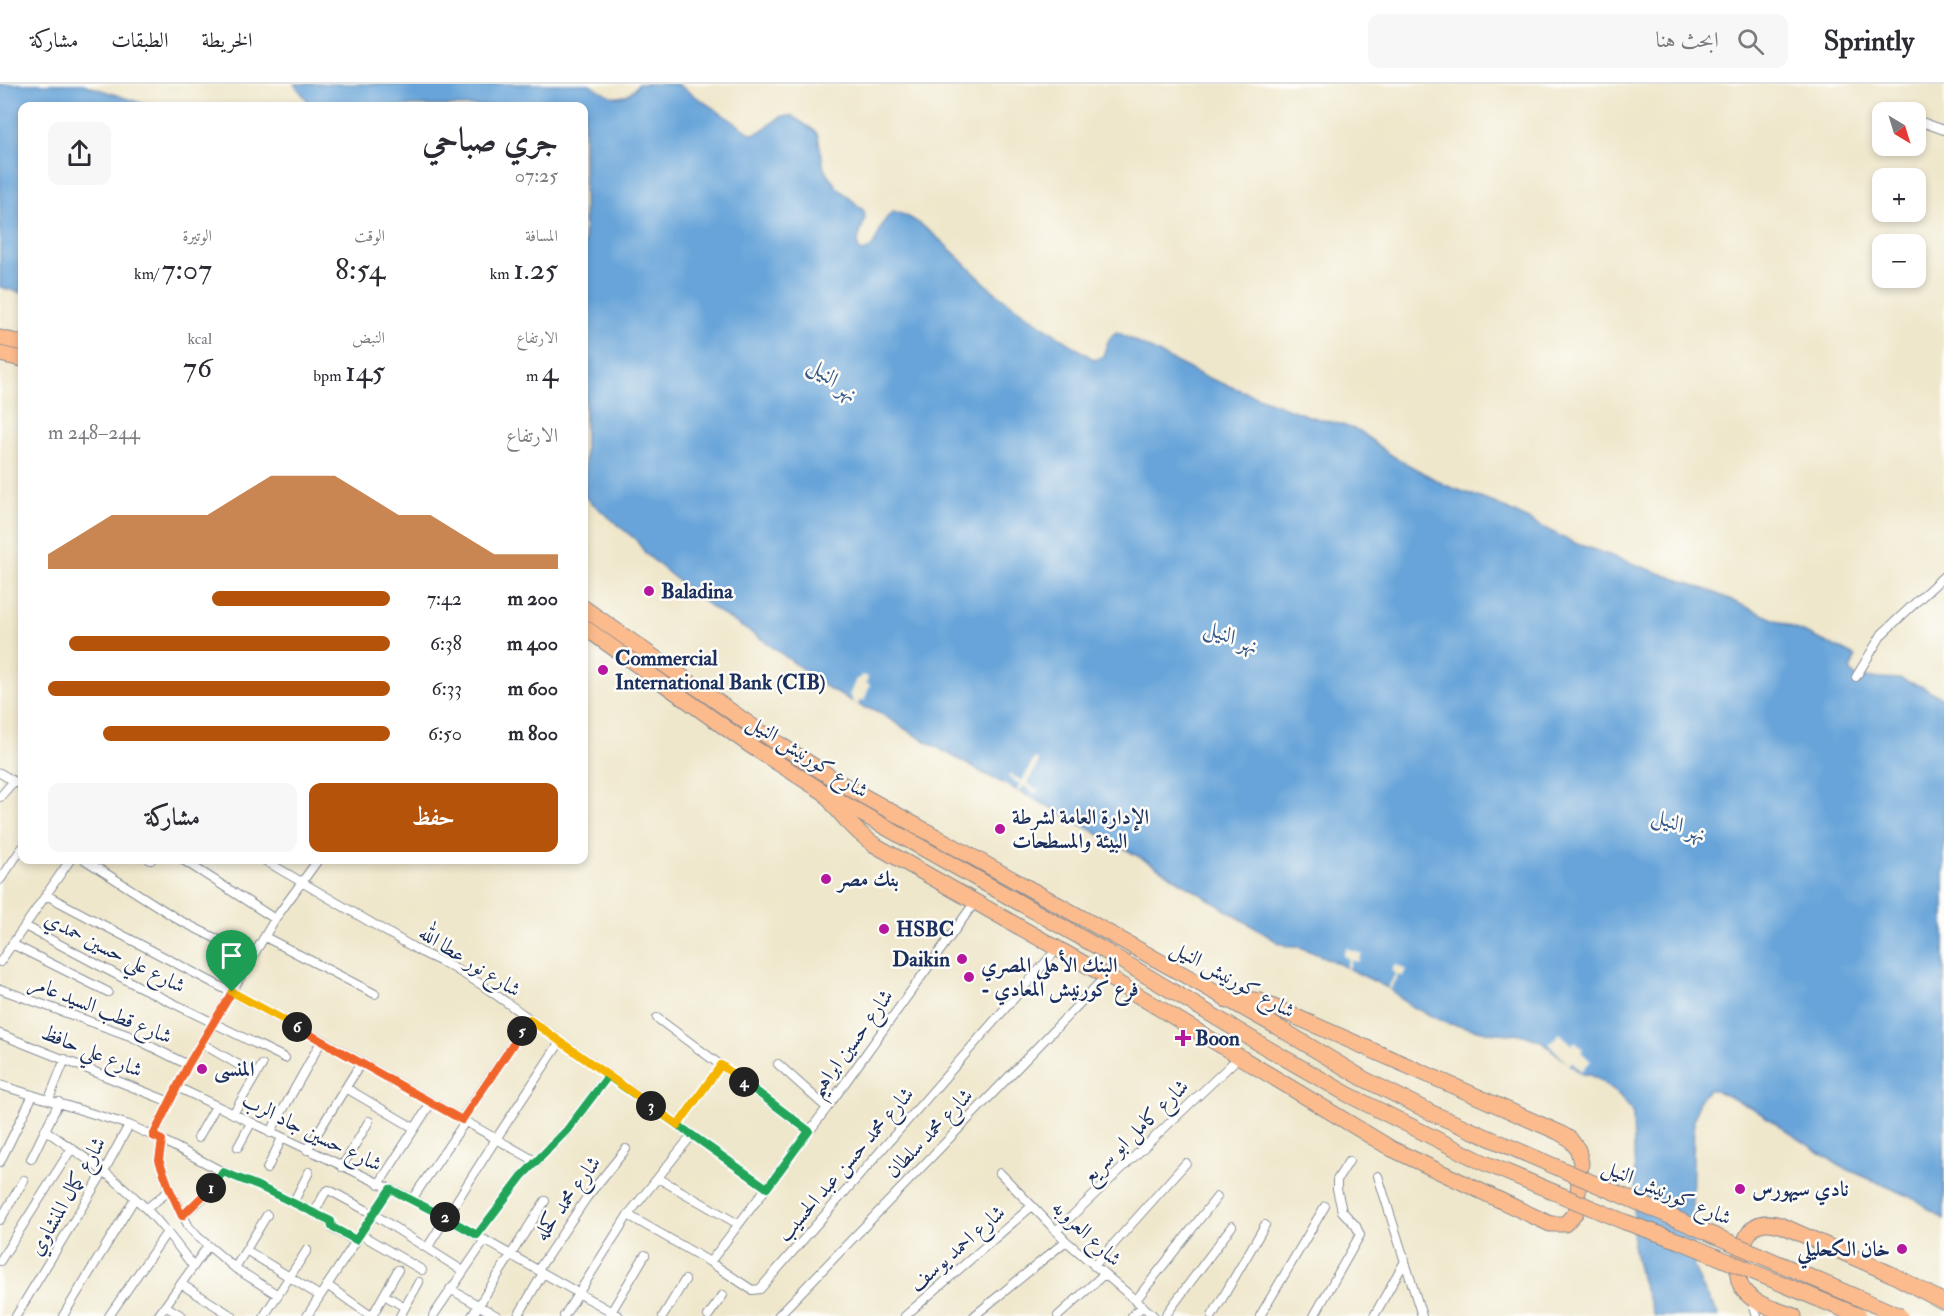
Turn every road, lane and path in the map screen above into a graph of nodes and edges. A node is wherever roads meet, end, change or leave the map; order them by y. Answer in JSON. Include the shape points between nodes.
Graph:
{"nodes":[{"id":1,"x":1926,"y":124,"type":"edge"},
{"id":2,"x":1944,"y":130,"type":"edge"},
{"id":3,"x":0,"y":338,"type":"edge"},
{"id":4,"x":18,"y":342,"type":"edge"},
{"id":5,"x":0,"y":354,"type":"edge"},
{"id":6,"x":18,"y":358,"type":"edge"},
{"id":7,"x":1944,"y":576,"type":"edge"},
{"id":8,"x":588,"y":611,"type":"edge"},
{"id":9,"x":588,"y":630,"type":"edge"},
{"id":10,"x":1856,"y":677,"type":"dead end"},
{"id":11,"x":0,"y":773,"type":"edge"},
{"id":12,"x":14,"y":782,"type":"junction"},
{"id":13,"x":18,"y":784,"type":"edge"},
{"id":14,"x":825,"y":793,"type":"junction"},
{"id":15,"x":0,"y":797,"type":"edge"},
{"id":16,"x":18,"y":854,"type":"edge"},
{"id":17,"x":67,"y":864,"type":"edge"},
{"id":18,"x":91,"y":864,"type":"edge"},
{"id":19,"x":189,"y":864,"type":"edge"},
{"id":20,"x":271,"y":864,"type":"edge"},
{"id":21,"x":315,"y":864,"type":"edge"},
{"id":22,"x":0,"y":880,"type":"edge"},
{"id":23,"x":301,"y":882,"type":"junction"},
{"id":24,"x":46,"y":895,"type":"junction"},
{"id":25,"x":975,"y":902,"type":"junction"},
{"id":26,"x":275,"y":919,"type":"junction"},
{"id":27,"x":25,"y":926,"type":"junction"},
{"id":28,"x":265,"y":937,"type":"junction"},
{"id":29,"x":12,"y":944,"type":"junction"},
{"id":30,"x":1058,"y":948,"type":"junction"},
{"id":31,"x":1112,"y":955,"type":"junction"},
{"id":32,"x":253,"y":957,"type":"junction"},
{"id":33,"x":1078,"y":959,"type":"junction"},
{"id":34,"x":0,"y":962,"type":"edge"},
{"id":35,"x":1106,"y":976,"type":"junction"},
{"id":36,"x":0,"y":989,"type":"edge"},
{"id":37,"x":108,"y":992,"type":"dead end"},
{"id":38,"x":232,"y":992,"type":"junction"},
{"id":39,"x":375,"y":994,"type":"dead end"},
{"id":40,"x":1228,"y":1001,"type":"junction"},
{"id":41,"x":657,"y":1018,"type":"dead end"},
{"id":42,"x":530,"y":1020,"type":"junction"},
{"id":43,"x":213,"y":1023,"type":"junction"},
{"id":44,"x":0,"y":1034,"type":"edge"},
{"id":45,"x":322,"y":1040,"type":"junction"},
{"id":46,"x":561,"y":1042,"type":"junction"},
{"id":47,"x":201,"y":1043,"type":"junction"},
{"id":48,"x":1239,"y":1057,"type":"junction"},
{"id":49,"x":65,"y":1059,"type":"junction"},
{"id":50,"x":285,"y":1059,"type":"dead end"},
{"id":51,"x":361,"y":1063,"type":"junction"},
{"id":52,"x":778,"y":1064,"type":"dead end"},
{"id":53,"x":188,"y":1065,"type":"junction"},
{"id":54,"x":262,"y":1065,"type":"dead end"},
{"id":55,"x":721,"y":1065,"type":"junction"},
{"id":56,"x":256,"y":1075,"type":"junction"},
{"id":57,"x":608,"y":1076,"type":"junction"},
{"id":58,"x":1,"y":1087,"type":"edge"},
{"id":59,"x":177,"y":1087,"type":"junction"},
{"id":60,"x":346,"y":1088,"type":"junction"},
{"id":61,"x":33,"y":1095,"type":"junction"},
{"id":62,"x":49,"y":1099,"type":"junction"},
{"id":63,"x":59,"y":1102,"type":"junction"},
{"id":64,"x":170,"y":1102,"type":"junction"},
{"id":65,"x":431,"y":1103,"type":"junction"},
{"id":66,"x":216,"y":1106,"type":"junction"},
{"id":67,"x":827,"y":1108,"type":"junction"},
{"id":68,"x":233,"y":1114,"type":"junction"},
{"id":69,"x":369,"y":1121,"type":"dead end"},
{"id":70,"x":463,"y":1121,"type":"junction"},
{"id":71,"x":250,"y":1123,"type":"junction"},
{"id":72,"x":129,"y":1125,"type":"junction"},
{"id":73,"x":678,"y":1125,"type":"junction"},
{"id":74,"x":414,"y":1128,"type":"junction"},
{"id":75,"x":45,"y":1130,"type":"junction"},
{"id":76,"x":809,"y":1131,"type":"junction"},
{"id":77,"x":270,"y":1132,"type":"junction"},
{"id":78,"x":692,"y":1135,"type":"junction"},
{"id":79,"x":153,"y":1136,"type":"junction"},
{"id":80,"x":198,"y":1138,"type":"dead end"},
{"id":81,"x":282,"y":1138,"type":"junction"},
{"id":82,"x":496,"y":1139,"type":"junction"},
{"id":83,"x":162,"y":1140,"type":"junction"},
{"id":84,"x":238,"y":1147,"type":"dead end"},
{"id":85,"x":72,"y":1148,"type":"junction"},
{"id":86,"x":626,"y":1149,"type":"dead end"},
{"id":87,"x":307,"y":1150,"type":"junction"},
{"id":88,"x":31,"y":1159,"type":"dead end"},
{"id":89,"x":1349,"y":1161,"type":"dead end"},
{"id":90,"x":0,"y":1162,"type":"edge"},
{"id":91,"x":537,"y":1162,"type":"junction"},
{"id":92,"x":1186,"y":1163,"type":"dead end"},
{"id":93,"x":342,"y":1167,"type":"junction"},
{"id":94,"x":267,"y":1169,"type":"dead end"},
{"id":95,"x":104,"y":1171,"type":"junction"},
{"id":96,"x":223,"y":1172,"type":"junction"},
{"id":97,"x":309,"y":1173,"type":"dead end"},
{"id":98,"x":1000,"y":1173,"type":"dead end"},
{"id":99,"x":1378,"y":1176,"type":"dead end"},
{"id":100,"x":657,"y":1178,"type":"junction"},
{"id":101,"x":24,"y":1180,"type":"dead end"},
{"id":102,"x":379,"y":1184,"type":"junction"},
{"id":103,"x":767,"y":1188,"type":"junction"},
{"id":104,"x":390,"y":1189,"type":"junction"},
{"id":105,"x":170,"y":1190,"type":"junction"},
{"id":106,"x":1217,"y":1197,"type":"dead end"},
{"id":107,"x":135,"y":1198,"type":"junction"},
{"id":108,"x":412,"y":1199,"type":"junction"},
{"id":109,"x":545,"y":1201,"type":"dead end"},
{"id":110,"x":293,"y":1203,"type":"junction"},
{"id":111,"x":1032,"y":1206,"type":"junction"},
{"id":112,"x":1325,"y":1206,"type":"dead end"},
{"id":113,"x":146,"y":1209,"type":"junction"},
{"id":114,"x":314,"y":1213,"type":"junction"},
{"id":115,"x":373,"y":1214,"type":"junction"},
{"id":116,"x":267,"y":1215,"type":"dead end"},
{"id":117,"x":628,"y":1215,"type":"junction"},
{"id":118,"x":182,"y":1216,"type":"junction"},
{"id":119,"x":446,"y":1218,"type":"junction"},
{"id":120,"x":0,"y":1220,"type":"edge"},
{"id":121,"x":738,"y":1224,"type":"junction"},
{"id":122,"x":1265,"y":1225,"type":"dead end"},
{"id":123,"x":1232,"y":1226,"type":"dead end"},
{"id":124,"x":1056,"y":1231,"type":"junction"},
{"id":125,"x":167,"y":1232,"type":"junction"},
{"id":126,"x":358,"y":1237,"type":"junction"},
{"id":127,"x":481,"y":1238,"type":"junction"},
{"id":128,"x":1066,"y":1241,"type":"junction"},
{"id":129,"x":208,"y":1246,"type":"junction"},
{"id":130,"x":427,"y":1248,"type":"junction"},
{"id":131,"x":246,"y":1250,"type":"junction"},
{"id":132,"x":307,"y":1250,"type":"dead end"},
{"id":133,"x":511,"y":1255,"type":"junction"},
{"id":134,"x":645,"y":1255,"type":"dead end"},
{"id":135,"x":0,"y":1261,"type":"edge"},
{"id":136,"x":1405,"y":1261,"type":"junction"},
{"id":137,"x":710,"y":1262,"type":"junction"},
{"id":138,"x":193,"y":1266,"type":"junction"},
{"id":139,"x":1094,"y":1266,"type":"junction"},
{"id":140,"x":235,"y":1268,"type":"junction"},
{"id":141,"x":398,"y":1270,"type":"dead end"},
{"id":142,"x":422,"y":1270,"type":"dead end"},
{"id":143,"x":463,"y":1271,"type":"junction"},
{"id":144,"x":540,"y":1271,"type":"junction"},
{"id":145,"x":1104,"y":1275,"type":"junction"},
{"id":146,"x":290,"y":1277,"type":"junction"},
{"id":147,"x":685,"y":1280,"type":"dead end"},
{"id":148,"x":419,"y":1282,"type":"dead end"},
{"id":149,"x":181,"y":1284,"type":"junction"},
{"id":150,"x":327,"y":1285,"type":"junction"},
{"id":151,"x":450,"y":1289,"type":"junction"},
{"id":152,"x":577,"y":1292,"type":"junction"},
{"id":153,"x":278,"y":1294,"type":"junction"},
{"id":154,"x":384,"y":1295,"type":"junction"},
{"id":155,"x":723,"y":1295,"type":"dead end"},
{"id":156,"x":320,"y":1296,"type":"junction"},
{"id":157,"x":1752,"y":1299,"type":"junction"},
{"id":158,"x":1944,"y":1302,"type":"edge"},
{"id":159,"x":1139,"y":1303,"type":"junction"},
{"id":160,"x":478,"y":1305,"type":"junction"},
{"id":161,"x":165,"y":1306,"type":"junction"},
{"id":162,"x":405,"y":1307,"type":"junction"},
{"id":163,"x":1420,"y":1314,"type":"edge"},
{"id":164,"x":227,"y":1315,"type":"edge"},
{"id":165,"x":614,"y":1315,"type":"edge"},
{"id":166,"x":16,"y":1316,"type":"edge"},
{"id":167,"x":63,"y":1316,"type":"edge"},
{"id":168,"x":109,"y":1316,"type":"edge"},
{"id":169,"x":158,"y":1316,"type":"edge"},
{"id":170,"x":182,"y":1316,"type":"edge"},
{"id":171,"x":264,"y":1316,"type":"edge"},
{"id":172,"x":307,"y":1316,"type":"edge"},
{"id":173,"x":371,"y":1316,"type":"edge"},
{"id":174,"x":400,"y":1316,"type":"edge"},
{"id":175,"x":433,"y":1316,"type":"edge"},
{"id":176,"x":472,"y":1316,"type":"edge"},
{"id":177,"x":497,"y":1316,"type":"edge"},
{"id":178,"x":518,"y":1316,"type":"edge"},
{"id":179,"x":564,"y":1316,"type":"edge"},
{"id":180,"x":663,"y":1316,"type":"edge"},
{"id":181,"x":708,"y":1316,"type":"edge"},
{"id":182,"x":778,"y":1316,"type":"edge"},
{"id":183,"x":905,"y":1316,"type":"edge"},
{"id":184,"x":974,"y":1316,"type":"edge"},
{"id":185,"x":1058,"y":1316,"type":"edge"},
{"id":186,"x":1132,"y":1316,"type":"edge"},
{"id":187,"x":1154,"y":1316,"type":"edge"},
{"id":188,"x":1165,"y":1316,"type":"edge"},
{"id":189,"x":1212,"y":1316,"type":"edge"},
{"id":190,"x":1260,"y":1316,"type":"edge"},
{"id":191,"x":1314,"y":1316,"type":"edge"},
{"id":192,"x":1374,"y":1316,"type":"edge"},
{"id":193,"x":1757,"y":1316,"type":"edge"},
{"id":194,"x":1794,"y":1316,"type":"edge"},
{"id":195,"x":1859,"y":1316,"type":"edge"},
{"id":196,"x":1900,"y":1316,"type":"edge"}],
"edges":[{"from":1,"to":2,"type":"street"},
{"from":3,"to":4,"type":"highway"},
{"from":5,"to":6,"type":"highway"},
{"from":7,"to":10,"type":"street","via":[[1882,634]]},
{"from":8,"to":40,"type":"highway","name":"شارع كورنيش النيل","via":[[840,783]]},
{"from":9,"to":14,"type":"highway","name":"شارع كورنيش النيل"},
{"from":11,"to":12,"type":"street"},
{"from":12,"to":13,"type":"street"},
{"from":12,"to":15,"type":"street"},
{"from":14,"to":25,"type":"highway","via":[[838,813],[873,844]]},
{"from":14,"to":31,"type":"highway","name":"شارع كورنيش النيل"},
{"from":16,"to":22,"type":"street"},
{"from":17,"to":24,"type":"street"},
{"from":18,"to":32,"type":"street","via":[[179,920]]},
{"from":19,"to":26,"type":"street"},
{"from":20,"to":23,"type":"street","name":"شارع نور عطا الله"},
{"from":21,"to":23,"type":"street"},
{"from":23,"to":26,"type":"street"},
{"from":23,"to":42,"type":"street","name":"شارع نور عطا الله","via":[[462,973]]},
{"from":24,"to":27,"type":"street"},
{"from":24,"to":38,"type":"street"},
{"from":25,"to":30,"type":"highway"},
{"from":25,"to":67,"type":"street","name":"شارع حسين ابراهيم"},
{"from":26,"to":28,"type":"street"},
{"from":27,"to":29,"type":"street"},
{"from":27,"to":43,"type":"street","name":"شارع علي حسين حمدي"},
{"from":28,"to":32,"type":"street"},
{"from":28,"to":39,"type":"street"},
{"from":29,"to":34,"type":"street"},
{"from":29,"to":37,"type":"street"},
{"from":30,"to":33,"type":"highway"},
{"from":30,"to":137,"type":"street","name":"شارع محمد حسن عبد الحسيب","via":[[760,1288],[752,1290]]},
{"from":31,"to":33,"type":"highway"},
{"from":31,"to":195,"type":"highway","name":"شارع كورنيش النيل","bridge":true,"via":[[1347,1094],[1480,1161]]},
{"from":32,"to":38,"type":"street"},
{"from":33,"to":35,"type":"highway"},
{"from":35,"to":48,"type":"highway"},
{"from":35,"to":182,"type":"street","name":"شارع محمد سلطان"},
{"from":36,"to":53,"type":"street","name":"شارع قطب السيد عامر","via":[[130,1036]]},
{"from":38,"to":43,"type":"street"},
{"from":38,"to":45,"type":"street"},
{"from":40,"to":48,"type":"highway","via":[[1260,1001],[1570,1139],[1581,1163],[1576,1212],[1565,1224],[1550,1224],[1392,1149]]},
{"from":40,"to":196,"type":"highway","name":"شارع كورنيش النيل","bridge":true,"via":[[1434,1114]]},
{"from":41,"to":55,"type":"street"},
{"from":42,"to":46,"type":"street","name":"شارع نور عطا الله"},
{"from":42,"to":70,"type":"street"},
{"from":43,"to":47,"type":"street"},
{"from":43,"to":50,"type":"street","name":"شارع علي حسين حمدي"},
{"from":44,"to":49,"type":"street","name":"شارع علي حافظ"},
{"from":45,"to":51,"type":"street"},
{"from":45,"to":77,"type":"street"},
{"from":46,"to":57,"type":"street","name":"شارع نور عطا الله"},
{"from":46,"to":82,"type":"street"},
{"from":47,"to":53,"type":"street"},
{"from":47,"to":56,"type":"street"},
{"from":48,"to":124,"type":"street","name":"شارع كامل ابو سريع"},
{"from":49,"to":62,"type":"street"},
{"from":49,"to":64,"type":"street","name":"شارع علي حافظ"},
{"from":51,"to":60,"type":"street"},
{"from":51,"to":65,"type":"street"},
{"from":52,"to":67,"type":"street"},
{"from":53,"to":59,"type":"street"},
{"from":54,"to":56,"type":"street"},
{"from":55,"to":73,"type":"street"},
{"from":55,"to":76,"type":"street"},
{"from":56,"to":68,"type":"street"},
{"from":57,"to":73,"type":"street","name":"شارع نور عطا الله"},
{"from":57,"to":91,"type":"street"},
{"from":58,"to":61,"type":"street"},
{"from":59,"to":64,"type":"street"},
{"from":59,"to":66,"type":"street","name":"شارع حسين جاد الرب"},
{"from":60,"to":74,"type":"street"},
{"from":60,"to":87,"type":"street"},
{"from":61,"to":62,"type":"street"},
{"from":61,"to":90,"type":"street"},
{"from":62,"to":63,"type":"street"},
{"from":63,"to":72,"type":"street"},
{"from":63,"to":75,"type":"street"},
{"from":64,"to":79,"type":"street"},
{"from":65,"to":70,"type":"street"},
{"from":65,"to":74,"type":"street"},
{"from":66,"to":68,"type":"street","name":"شارع حسين جاد الرب"},
{"from":66,"to":80,"type":"street"},
{"from":67,"to":76,"type":"street","name":"شارع حسين ابراهيم"},
{"from":68,"to":71,"type":"street","name":"شارع حسين جاد الرب"},
{"from":69,"to":93,"type":"street"},
{"from":70,"to":82,"type":"street"},
{"from":70,"to":108,"type":"street"},
{"from":71,"to":77,"type":"street","name":"شارع حسين جاد الرب"},
{"from":71,"to":84,"type":"street"},
{"from":72,"to":79,"type":"street"},
{"from":72,"to":95,"type":"street","name":"شارع كمال المنشاوي"},
{"from":73,"to":78,"type":"street","name":"شارع نور عطا الله"},
{"from":74,"to":102,"type":"street"},
{"from":75,"to":85,"type":"street"},
{"from":75,"to":88,"type":"street"},
{"from":76,"to":103,"type":"street","name":"شارع حسين ابراهيم"},
{"from":77,"to":81,"type":"street","name":"شارع حسين جاد الرب"},
{"from":78,"to":100,"type":"street"},
{"from":78,"to":103,"type":"street","name":"شارع نور عطا الله"},
{"from":79,"to":83,"type":"street"},
{"from":81,"to":87,"type":"street","name":"شارع حسين جاد الرب"},
{"from":81,"to":94,"type":"street"},
{"from":82,"to":91,"type":"street"},
{"from":82,"to":119,"type":"street"},
{"from":83,"to":96,"type":"street"},
{"from":83,"to":105,"type":"street","via":[[159,1160]]},
{"from":85,"to":95,"type":"street"},
{"from":85,"to":135,"type":"street"},
{"from":86,"to":144,"type":"street","name":"شارع محمد كحله","via":[[587,1197]]},
{"from":87,"to":93,"type":"street","name":"شارع حسين جاد الرب"},
{"from":89,"to":191,"type":"street","via":[[1337,1180],[1337,1189],[1342,1211],[1359,1230],[1359,1240]]},
{"from":91,"to":127,"type":"street","via":[[522,1176]]},
{"from":92,"to":139,"type":"street"},
{"from":93,"to":102,"type":"street","name":"شارع حسين جاد الرب"},
{"from":95,"to":107,"type":"street"},
{"from":95,"to":166,"type":"street","name":"شارع كمال المنشاوي"},
{"from":96,"to":110,"type":"street"},
{"from":96,"to":118,"type":"street","via":[[205,1196]]},
{"from":97,"to":110,"type":"street"},
{"from":98,"to":111,"type":"street","name":"شارع العروبه"},
{"from":99,"to":136,"type":"street"},
{"from":100,"to":117,"type":"street"},
{"from":100,"to":121,"type":"street"},
{"from":101,"to":120,"type":"street"},
{"from":102,"to":104,"type":"street","name":"شارع حسين جاد الرب"},
{"from":103,"to":121,"type":"street","name":"شارع حسين ابراهيم"},
{"from":104,"to":108,"type":"street","name":"شارع حسين جاد الرب"},
{"from":104,"to":115,"type":"street"},
{"from":105,"to":113,"type":"street"},
{"from":105,"to":118,"type":"street"},
{"from":106,"to":159,"type":"street"},
{"from":107,"to":113,"type":"street"},
{"from":107,"to":167,"type":"street"},
{"from":108,"to":119,"type":"street","name":"شارع حسين جاد الرب"},
{"from":109,"to":133,"type":"street"},
{"from":110,"to":114,"type":"street"},
{"from":111,"to":124,"type":"street","name":"شارع العروبه"},
{"from":111,"to":183,"type":"street","name":"شارع احمد يوسف"},
{"from":112,"to":190,"type":"street"},
{"from":113,"to":125,"type":"street"},
{"from":114,"to":115,"type":"street","via":[[328,1190]]},
{"from":114,"to":126,"type":"street","via":[[332,1222],[332,1227]]},
{"from":115,"to":126,"type":"street"},
{"from":115,"to":130,"type":"street"},
{"from":116,"to":131,"type":"street"},
{"from":117,"to":137,"type":"street","name":"شارع محمد حسن عبد الحسيب"},
{"from":117,"to":152,"type":"street"},
{"from":118,"to":129,"type":"street"},
{"from":119,"to":127,"type":"street","name":"شارع حسين جاد الرب"},
{"from":119,"to":130,"type":"street"},
{"from":121,"to":137,"type":"street","name":"شارع حسين ابراهيم"},
{"from":122,"to":189,"type":"street"},
{"from":123,"to":188,"type":"street"},
{"from":124,"to":128,"type":"street","name":"شارع العروبه"},
{"from":125,"to":138,"type":"street"},
{"from":125,"to":168,"type":"street"},
{"from":126,"to":142,"type":"street"},
{"from":126,"to":150,"type":"street"},
{"from":127,"to":133,"type":"street","name":"شارع حسين جاد الرب"},
{"from":127,"to":143,"type":"street"},
{"from":128,"to":139,"type":"street","name":"شارع العروبه"},
{"from":128,"to":184,"type":"street"},
{"from":129,"to":138,"type":"street"},
{"from":129,"to":140,"type":"street"},
{"from":130,"to":143,"type":"street"},
{"from":131,"to":140,"type":"street"},
{"from":131,"to":146,"type":"street"},
{"from":132,"to":146,"type":"street"},
{"from":133,"to":144,"type":"street","name":"شارع حسين جاد الرب"},
{"from":133,"to":160,"type":"street"},
{"from":134,"to":165,"type":"street"},
{"from":136,"to":163,"type":"street"},
{"from":136,"to":192,"type":"street"},
{"from":138,"to":149,"type":"street"},
{"from":139,"to":145,"type":"street","name":"شارع العروبه"},
{"from":140,"to":153,"type":"street"},
{"from":141,"to":154,"type":"street"},
{"from":143,"to":151,"type":"street"},
{"from":144,"to":152,"type":"street","name":"شارع حسين جاد الرب"},
{"from":144,"to":178,"type":"street","name":"شارع محمد كحله"},
{"from":145,"to":159,"type":"street","name":"شارع العروبه"},
{"from":145,"to":185,"type":"street"},
{"from":146,"to":153,"type":"street"},
{"from":146,"to":156,"type":"street"},
{"from":147,"to":180,"type":"street"},
{"from":148,"to":162,"type":"street"},
{"from":149,"to":161,"type":"street"},
{"from":149,"to":164,"type":"street"},
{"from":150,"to":156,"type":"street"},
{"from":150,"to":173,"type":"street"},
{"from":151,"to":160,"type":"street"},
{"from":151,"to":175,"type":"street"},
{"from":152,"to":165,"type":"street","name":"شارع حسين جاد الرب"},
{"from":152,"to":179,"type":"street"},
{"from":153,"to":171,"type":"street"},
{"from":154,"to":162,"type":"street"},
{"from":154,"to":173,"type":"street"},
{"from":155,"to":181,"type":"street"},
{"from":156,"to":172,"type":"street"},
{"from":157,"to":158,"type":"highway","via":[[1739,1283],[1737,1273],[1744,1237],[1753,1228],[1771,1223],[1891,1274]]},
{"from":157,"to":193,"type":"street"},
{"from":157,"to":194,"type":"highway"},
{"from":159,"to":186,"type":"street"},
{"from":159,"to":187,"type":"street","name":"شارع العروبه"},
{"from":160,"to":176,"type":"street"},
{"from":160,"to":177,"type":"street"},
{"from":161,"to":169,"type":"street"},
{"from":161,"to":170,"type":"street"},
{"from":162,"to":174,"type":"street"}]}
